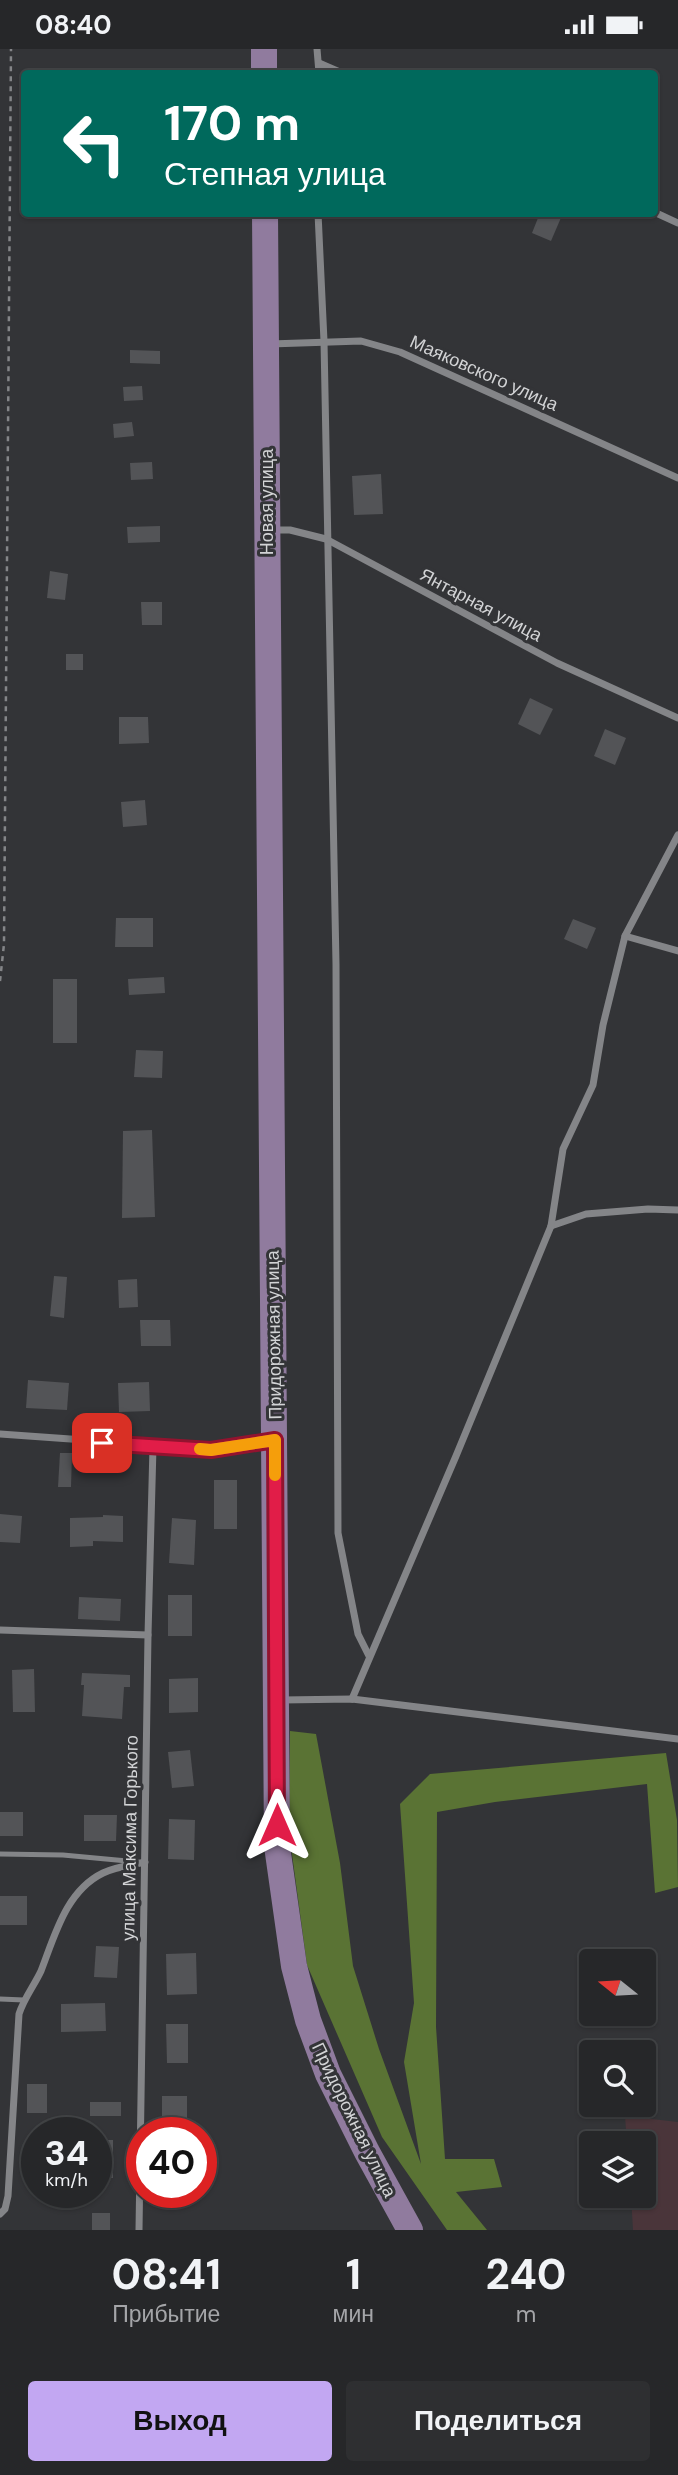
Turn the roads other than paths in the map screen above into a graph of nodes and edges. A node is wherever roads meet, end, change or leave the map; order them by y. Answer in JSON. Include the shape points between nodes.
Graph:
{"nodes":[{"id":1,"x":264,"y":49,"type":"edge"},
{"id":2,"x":317,"y":49,"type":"edge"},
{"id":3,"x":319,"y":63,"type":"junction"},
{"id":4,"x":264,"y":70,"type":"edge"},
{"id":5,"x":319,"y":70,"type":"edge"},
{"id":6,"x":335,"y":70,"type":"edge"},
{"id":7,"x":658,"y":214,"type":"edge"},
{"id":8,"x":265,"y":217,"type":"edge"},
{"id":9,"x":318,"y":217,"type":"edge"},
{"id":10,"x":678,"y":223,"type":"edge"},
{"id":11,"x":324,"y":341,"type":"junction"},
{"id":12,"x":266,"y":344,"type":"junction"},
{"id":13,"x":678,"y":478,"type":"edge"},
{"id":14,"x":267,"y":530,"type":"junction"},
{"id":15,"x":326,"y":539,"type":"junction"},
{"id":16,"x":678,"y":719,"type":"edge"},
{"id":17,"x":269,"y":791,"type":"joint"},
{"id":18,"x":678,"y":835,"type":"edge"},
{"id":19,"x":625,"y":936,"type":"junction"},
{"id":20,"x":678,"y":951,"type":"edge"},
{"id":21,"x":678,"y":1210,"type":"edge"},
{"id":22,"x":551,"y":1226,"type":"junction"},
{"id":23,"x":0,"y":1434,"type":"edge"},
{"id":24,"x":275,"y":1440,"type":"junction"},
{"id":25,"x":153,"y":1447,"type":"junction"},
{"id":26,"x":0,"y":1630,"type":"edge"},
{"id":27,"x":148,"y":1635,"type":"junction"},
{"id":28,"x":369,"y":1656,"type":"junction"},
{"id":29,"x":352,"y":1699,"type":"junction"},
{"id":30,"x":276,"y":1700,"type":"junction"},
{"id":31,"x":678,"y":1739,"type":"edge"},
{"id":32,"x":0,"y":1854,"type":"edge"},
{"id":33,"x":145,"y":1862,"type":"junction"},
{"id":34,"x":0,"y":1999,"type":"edge"},
{"id":35,"x":24,"y":2000,"type":"junction"},
{"id":36,"x":0,"y":2214,"type":"edge"},
{"id":37,"x":139,"y":2230,"type":"edge"},
{"id":38,"x":410,"y":2230,"type":"edge"}],
"edges":[{"from":1,"to":4,"type":"street"},
{"from":2,"to":3,"type":"street"},
{"from":3,"to":5,"type":"street"},
{"from":3,"to":6,"type":"street"},
{"from":7,"to":10,"type":"street"},
{"from":8,"to":12,"type":"street","name":"Новая улица"},
{"from":9,"to":11,"type":"street"},
{"from":11,"to":12,"type":"street","name":"Маяковского улица"},
{"from":11,"to":13,"type":"street","name":"Маяковского улица","via":[[361,341],[400,352]]},
{"from":11,"to":15,"type":"street"},
{"from":12,"to":14,"type":"street","name":"Новая улица"},
{"from":14,"to":15,"type":"street","name":"Янтарная улица"},
{"from":14,"to":17,"type":"street","name":"Новая улица"},
{"from":15,"to":16,"type":"street","name":"Янтарная улица","via":[[557,663]]},
{"from":15,"to":28,"type":"street","via":[[336,964],[338,1532],[358,1634]]},
{"from":17,"to":24,"type":"street","name":"Придорожная улица"},
{"from":18,"to":19,"type":"street"},
{"from":19,"to":20,"type":"street"},
{"from":19,"to":22,"type":"street","via":[[593,1085],[563,1149]]},
{"from":21,"to":22,"type":"street","via":[[586,1214]]},
{"from":22,"to":28,"type":"street"},
{"from":23,"to":25,"type":"street"},
{"from":24,"to":25,"type":"street","via":[[211,1450]]},
{"from":24,"to":30,"type":"street","name":"Придорожная улица"},
{"from":25,"to":27,"type":"street","name":"улица Максима Горького"},
{"from":26,"to":27,"type":"street"},
{"from":27,"to":33,"type":"street","name":"улица Максима Горького"},
{"from":28,"to":29,"type":"street"},
{"from":29,"to":30,"type":"street"},
{"from":29,"to":31,"type":"street"},
{"from":30,"to":38,"type":"street","name":"Придорожная улица","via":[[276,1846],[293,1966],[328,2074]]},
{"from":32,"to":33,"type":"lane"},
{"from":33,"to":35,"type":"street","via":[[103,1872],[82,1888],[62,1916]]},
{"from":33,"to":37,"type":"street","name":"улица Максима Горького"},
{"from":34,"to":35,"type":"lane"},
{"from":35,"to":36,"type":"street","via":[[19,2014],[8,2196]]}]}
